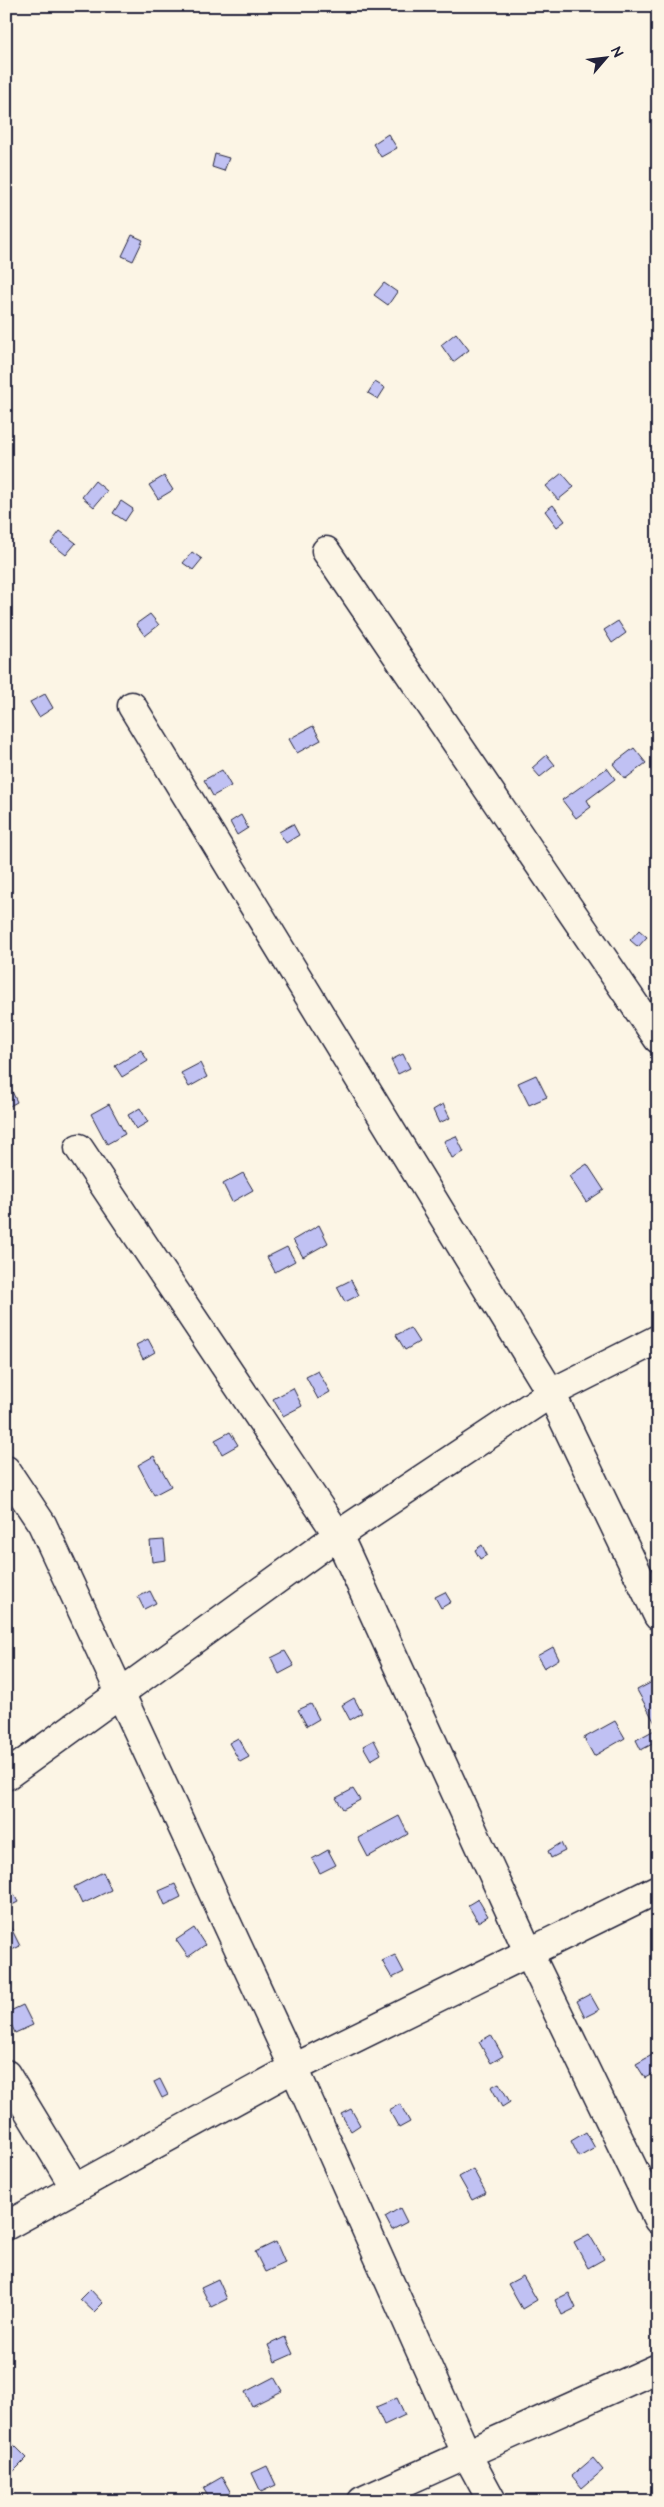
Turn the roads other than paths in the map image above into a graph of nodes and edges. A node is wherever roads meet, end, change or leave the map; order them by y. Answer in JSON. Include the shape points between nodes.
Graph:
{"nodes":[{"id":1,"x":326,"y":550,"type":"dead end"},
{"id":2,"x":132,"y":706,"type":"dead end"},
{"id":3,"x":658,"y":1039,"type":"edge"},
{"id":4,"x":79,"y":1148,"type":"dead end"},
{"id":5,"x":658,"y":1339,"type":"edge"},
{"id":6,"x":551,"y":1393,"type":"junction"},
{"id":7,"x":6,"y":1470,"type":"edge"},
{"id":8,"x":338,"y":1535,"type":"junction"},
{"id":9,"x":658,"y":1616,"type":"edge"},
{"id":10,"x":120,"y":1692,"type":"junction"},
{"id":11,"x":6,"y":1776,"type":"edge"},
{"id":12,"x":658,"y":1889,"type":"edge"},
{"id":13,"x":528,"y":1951,"type":"junction"},
{"id":14,"x":294,"y":2068,"type":"junction"},
{"id":15,"x":6,"y":2074,"type":"edge"},
{"id":16,"x":74,"y":2188,"type":"junction"},
{"id":17,"x":658,"y":2220,"type":"edge"},
{"id":18,"x":6,"y":2226,"type":"edge"},
{"id":19,"x":658,"y":2368,"type":"edge"},
{"id":20,"x":466,"y":2453,"type":"junction"},
{"id":21,"x":362,"y":2501,"type":"edge"},
{"id":22,"x":492,"y":2501,"type":"edge"}],
"edges":[{"from":1,"to":3,"type":"street"},
{"from":2,"to":6,"type":"street"},
{"from":4,"to":8,"type":"street"},
{"from":5,"to":6,"type":"street"},
{"from":6,"to":8,"type":"street"},
{"from":6,"to":9,"type":"street"},
{"from":7,"to":10,"type":"street","via":[[42,1524]]},
{"from":8,"to":10,"type":"street"},
{"from":8,"to":13,"type":"street"},
{"from":10,"to":11,"type":"street"},
{"from":10,"to":14,"type":"street"},
{"from":12,"to":13,"type":"street"},
{"from":13,"to":14,"type":"street"},
{"from":13,"to":17,"type":"street"},
{"from":14,"to":16,"type":"street"},
{"from":14,"to":20,"type":"street"},
{"from":15,"to":16,"type":"street"},
{"from":16,"to":18,"type":"street"},
{"from":19,"to":20,"type":"street"},
{"from":20,"to":21,"type":"street"},
{"from":20,"to":22,"type":"street"}]}
